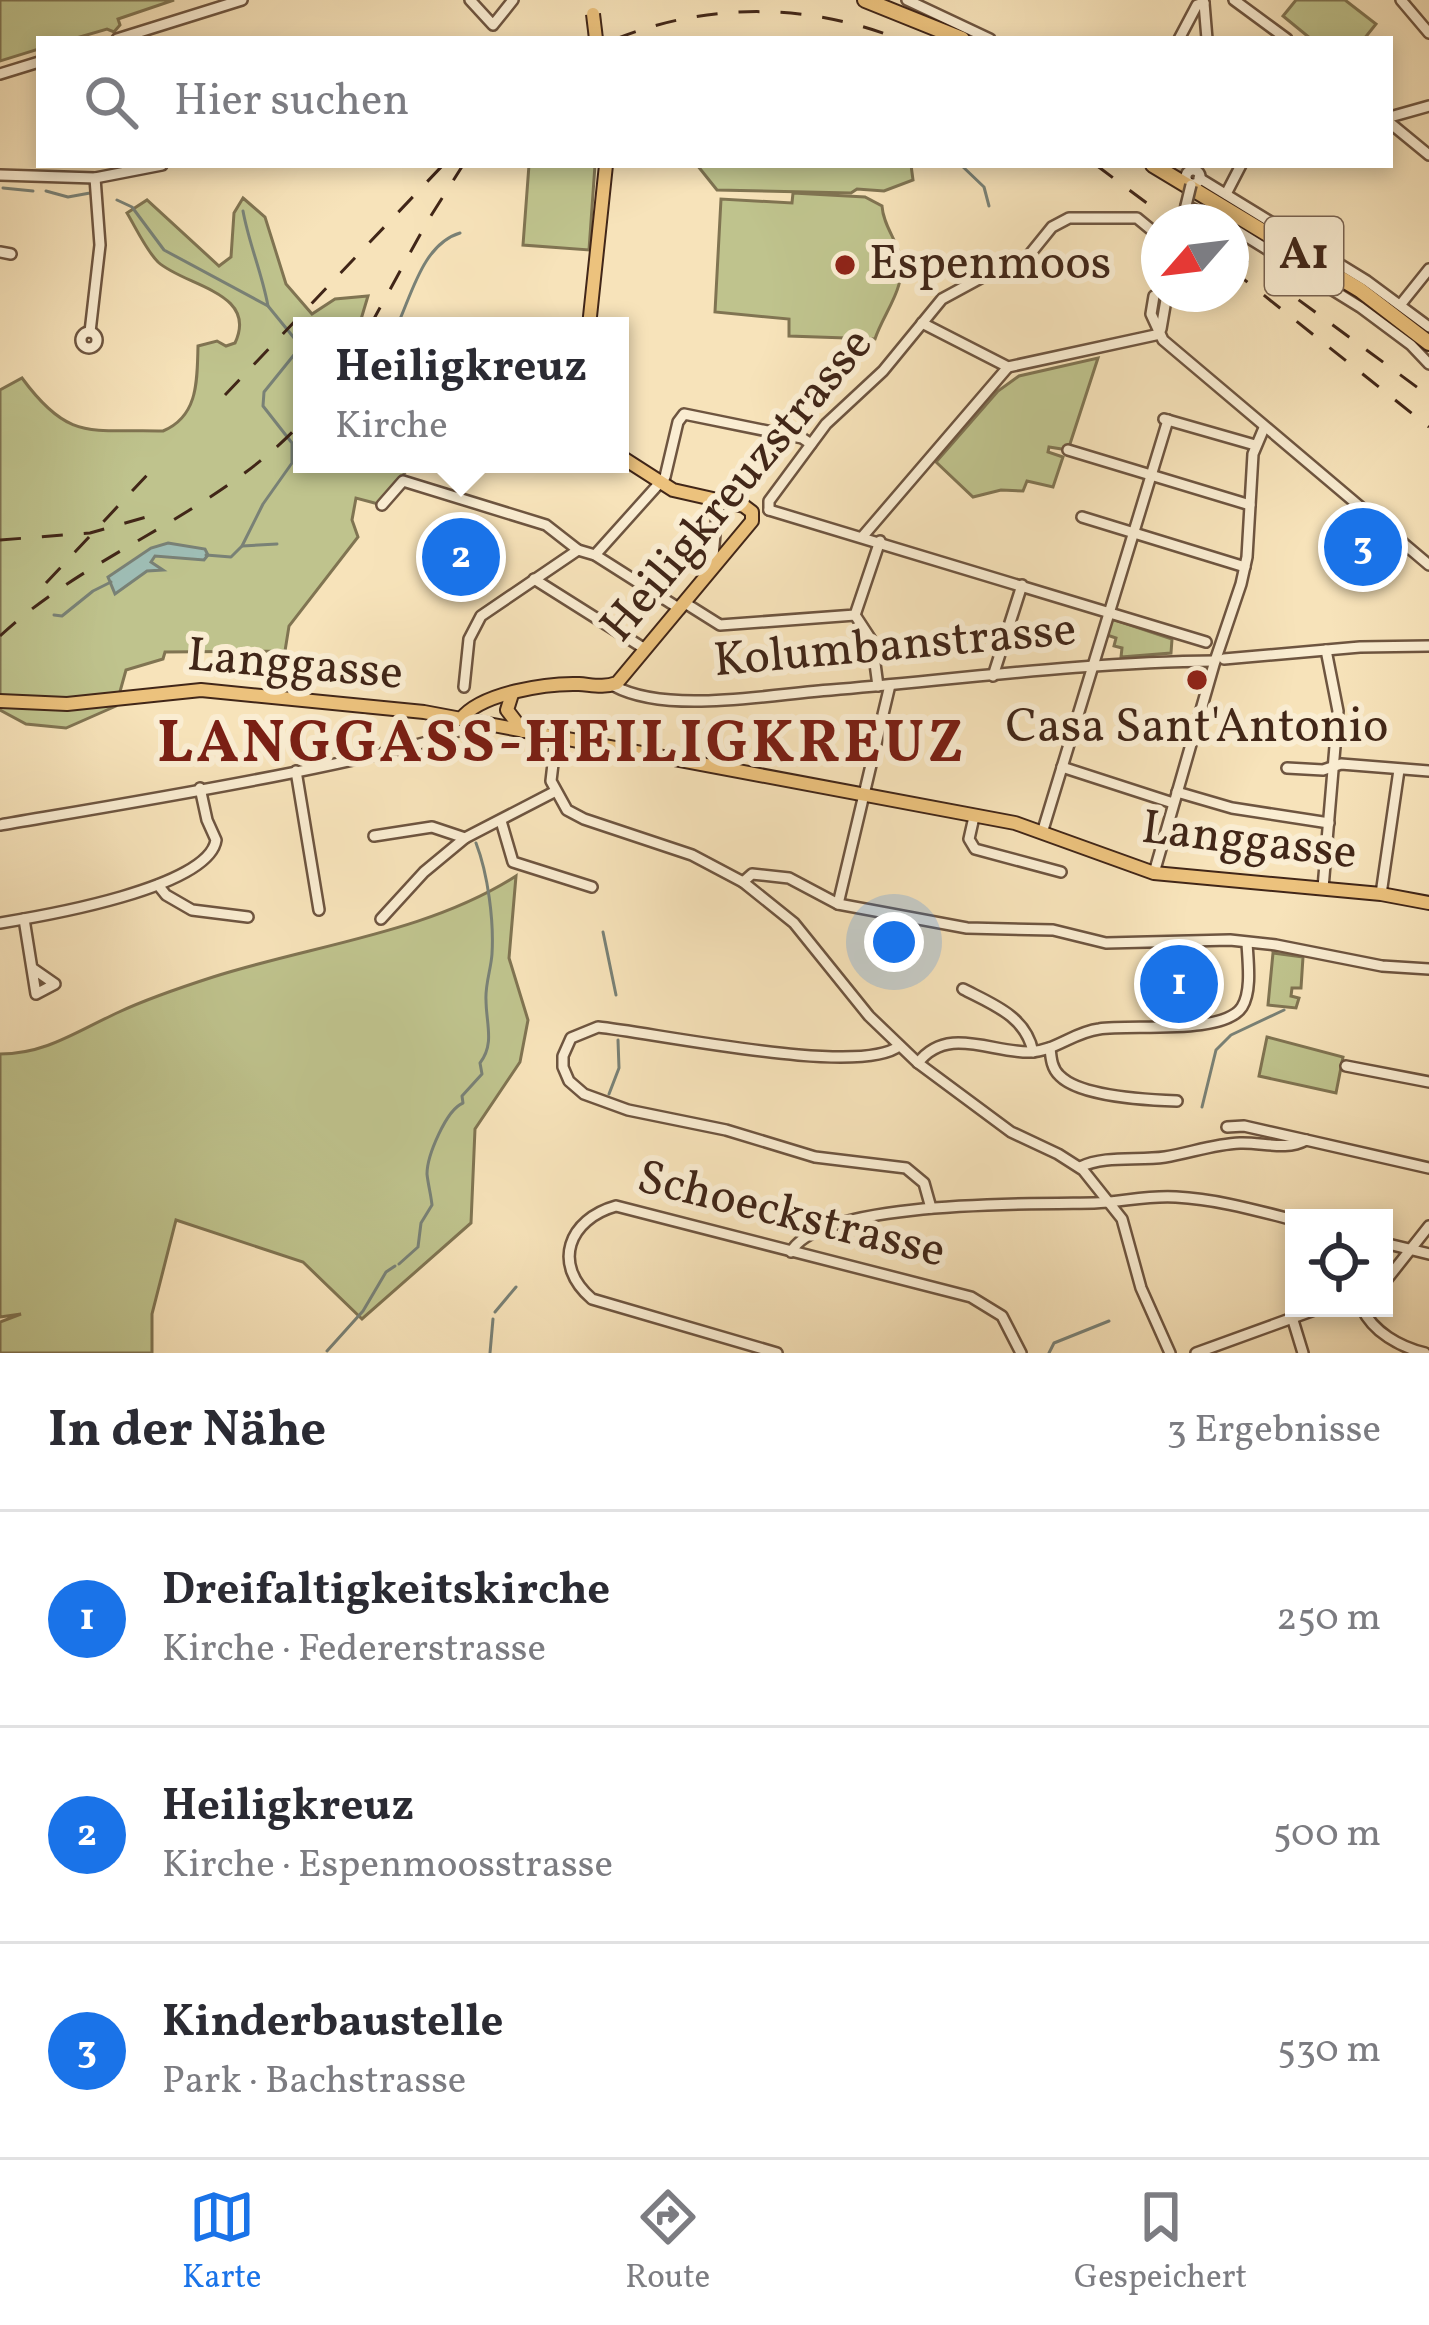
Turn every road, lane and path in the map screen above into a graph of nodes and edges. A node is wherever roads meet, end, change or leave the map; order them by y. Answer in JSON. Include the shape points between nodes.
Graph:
{"nodes":[{"id":1,"x":242,"y":0,"type":"edge"},
{"id":2,"x":470,"y":0,"type":"edge"},
{"id":3,"x":513,"y":0,"type":"edge"},
{"id":4,"x":865,"y":0,"type":"edge"},
{"id":5,"x":907,"y":0,"type":"edge"},
{"id":6,"x":1234,"y":0,"type":"edge"},
{"id":7,"x":1401,"y":0,"type":"edge"},
{"id":8,"x":1205,"y":1,"type":"edge"},
{"id":9,"x":1429,"y":34,"type":"edge"},
{"id":10,"x":127,"y":36,"type":"edge"},
{"id":11,"x":955,"y":36,"type":"edge"},
{"id":12,"x":984,"y":36,"type":"edge"},
{"id":13,"x":1181,"y":36,"type":"edge"},
{"id":14,"x":1207,"y":36,"type":"edge"},
{"id":15,"x":1284,"y":36,"type":"edge"},
{"id":16,"x":36,"y":63,"type":"edge"},
{"id":17,"x":0,"y":74,"type":"edge"},
{"id":18,"x":1429,"y":106,"type":"edge"},
{"id":19,"x":1393,"y":119,"type":"edge"},
{"id":20,"x":1393,"y":123,"type":"edge"},
{"id":21,"x":1429,"y":155,"type":"edge"},
{"id":22,"x":147,"y":168,"type":"edge"},
{"id":23,"x":606,"y":168,"type":"edge"},
{"id":24,"x":1158,"y":168,"type":"edge"},
{"id":25,"x":1239,"y":168,"type":"edge"},
{"id":26,"x":0,"y":176,"type":"edge"},
{"id":27,"x":1193,"y":176,"type":"tunnel mouth"},
{"id":28,"x":95,"y":178,"type":"junction"},
{"id":29,"x":1226,"y":194,"type":"junction"},
{"id":30,"x":1141,"y":221,"type":"edge"},
{"id":31,"x":1249,"y":237,"type":"edge"},
{"id":32,"x":1429,"y":269,"type":"edge"},
{"id":33,"x":1401,"y":304,"type":"junction"},
{"id":34,"x":1151,"y":312,"type":"edge"},
{"id":35,"x":1164,"y":312,"type":"edge"},
{"id":36,"x":590,"y":317,"type":"edge"},
{"id":37,"x":922,"y":323,"type":"junction"},
{"id":38,"x":1429,"y":327,"type":"edge"},
{"id":39,"x":90,"y":332,"type":"dead end"},
{"id":40,"x":1160,"y":334,"type":"junction"},
{"id":41,"x":1429,"y":343,"type":"edge"},
{"id":42,"x":1429,"y":364,"type":"edge"},
{"id":43,"x":1008,"y":367,"type":"junction"},
{"id":44,"x":1264,"y":428,"type":"junction"},
{"id":45,"x":812,"y":444,"type":"junction"},
{"id":46,"x":1255,"y":445,"type":"junction"},
{"id":47,"x":1068,"y":451,"type":"dead end"},
{"id":48,"x":629,"y":462,"type":"edge"},
{"id":49,"x":1151,"y":476,"type":"junction"},
{"id":50,"x":661,"y":483,"type":"junction"},
{"id":51,"x":718,"y":501,"type":"junction"},
{"id":52,"x":382,"y":505,"type":"dead end"},
{"id":53,"x":1250,"y":505,"type":"junction"},
{"id":54,"x":769,"y":510,"type":"junction"},
{"id":55,"x":753,"y":515,"type":"junction"},
{"id":56,"x":1082,"y":517,"type":"dead end"},
{"id":57,"x":1132,"y":533,"type":"junction"},
{"id":58,"x":863,"y":536,"type":"junction"},
{"id":59,"x":880,"y":541,"type":"junction"},
{"id":60,"x":578,"y":550,"type":"junction"},
{"id":61,"x":595,"y":555,"type":"junction"},
{"id":62,"x":1429,"y":565,"type":"edge"},
{"id":63,"x":1245,"y":567,"type":"junction"},
{"id":64,"x":711,"y":572,"type":"junction"},
{"id":65,"x":535,"y":579,"type":"junction"},
{"id":66,"x":1022,"y":585,"type":"junction"},
{"id":67,"x":683,"y":606,"type":"junction"},
{"id":68,"x":1108,"y":611,"type":"junction"},
{"id":69,"x":855,"y":615,"type":"junction"},
{"id":70,"x":1206,"y":642,"type":"dead end"},
{"id":71,"x":1429,"y":646,"type":"edge"},
{"id":72,"x":645,"y":649,"type":"junction"},
{"id":73,"x":1327,"y":650,"type":"junction"},
{"id":74,"x":1220,"y":660,"type":"junction"},
{"id":75,"x":1092,"y":668,"type":"junction"},
{"id":76,"x":994,"y":676,"type":"junction"},
{"id":77,"x":890,"y":685,"type":"junction"},
{"id":78,"x":614,"y":686,"type":"junction"},
{"id":79,"x":878,"y":686,"type":"junction"},
{"id":80,"x":464,"y":687,"type":"dead end"},
{"id":81,"x":507,"y":695,"type":"junction"},
{"id":82,"x":1,"y":701,"type":"edge"},
{"id":83,"x":467,"y":720,"type":"junction"},
{"id":84,"x":524,"y":731,"type":"junction"},
{"id":85,"x":556,"y":738,"type":"junction"},
{"id":86,"x":1335,"y":764,"type":"junction"},
{"id":87,"x":1062,"y":767,"type":"junction"},
{"id":88,"x":1287,"y":767,"type":"dead end"},
{"id":89,"x":1399,"y":770,"type":"junction"},
{"id":90,"x":296,"y":771,"type":"junction"},
{"id":91,"x":1429,"y":771,"type":"edge"},
{"id":92,"x":200,"y":788,"type":"junction"},
{"id":93,"x":554,"y":792,"type":"junction"},
{"id":94,"x":863,"y":795,"type":"junction"},
{"id":95,"x":1175,"y":798,"type":"junction"},
{"id":96,"x":974,"y":817,"type":"junction"},
{"id":97,"x":501,"y":820,"type":"junction"},
{"id":98,"x":1329,"y":823,"type":"junction"},
{"id":99,"x":0,"y":825,"type":"edge"},
{"id":100,"x":1042,"y":832,"type":"junction"},
{"id":101,"x":374,"y":836,"type":"dead end"},
{"id":102,"x":465,"y":838,"type":"junction"},
{"id":103,"x":1060,"y":872,"type":"dead end"},
{"id":104,"x":1154,"y":873,"type":"junction"},
{"id":105,"x":742,"y":882,"type":"junction"},
{"id":106,"x":158,"y":886,"type":"junction"},
{"id":107,"x":592,"y":886,"type":"dead end"},
{"id":108,"x":1323,"y":888,"type":"junction"},
{"id":109,"x":1381,"y":894,"type":"junction"},
{"id":110,"x":1429,"y":903,"type":"edge"},
{"id":111,"x":838,"y":904,"type":"junction"},
{"id":112,"x":319,"y":910,"type":"dead end"},
{"id":113,"x":248,"y":917,"type":"dead end"},
{"id":114,"x":24,"y":919,"type":"junction"},
{"id":115,"x":381,"y":919,"type":"dead end"},
{"id":116,"x":0,"y":923,"type":"edge"},
{"id":117,"x":1247,"y":943,"type":"junction"},
{"id":118,"x":32,"y":968,"type":"dead end"},
{"id":119,"x":1429,"y":969,"type":"edge"},
{"id":120,"x":963,"y":988,"type":"dead end"},
{"id":121,"x":898,"y":1046,"type":"junction"},
{"id":122,"x":1050,"y":1048,"type":"junction"},
{"id":123,"x":1034,"y":1052,"type":"junction"},
{"id":124,"x":918,"y":1064,"type":"junction"},
{"id":125,"x":1346,"y":1066,"type":"dead end"},
{"id":126,"x":1429,"y":1082,"type":"edge"},
{"id":127,"x":1177,"y":1101,"type":"dead end"},
{"id":128,"x":1227,"y":1127,"type":"dead end"},
{"id":129,"x":1306,"y":1140,"type":"junction"},
{"id":130,"x":1080,"y":1167,"type":"junction"},
{"id":131,"x":1429,"y":1168,"type":"edge"},
{"id":132,"x":1109,"y":1201,"type":"junction"},
{"id":133,"x":931,"y":1208,"type":"junction"},
{"id":134,"x":1285,"y":1218,"type":"edge"},
{"id":135,"x":1429,"y":1226,"type":"edge"},
{"id":136,"x":1393,"y":1245,"type":"edge"},
{"id":137,"x":1411,"y":1250,"type":"junction"},
{"id":138,"x":791,"y":1252,"type":"junction"},
{"id":139,"x":1429,"y":1254,"type":"edge"},
{"id":140,"x":1393,"y":1272,"type":"edge"},
{"id":141,"x":1292,"y":1317,"type":"joint"},
{"id":142,"x":1366,"y":1317,"type":"edge"},
{"id":143,"x":777,"y":1353,"type":"edge"},
{"id":144,"x":1021,"y":1353,"type":"edge"},
{"id":145,"x":1171,"y":1353,"type":"edge"},
{"id":146,"x":1196,"y":1353,"type":"edge"},
{"id":147,"x":1304,"y":1353,"type":"edge"},
{"id":148,"x":1425,"y":1353,"type":"edge"}],
"edges":[{"from":1,"to":10,"type":"street"},
{"from":2,"to":3,"type":"street","via":[[493,25]]},
{"from":4,"to":11,"type":"highway"},
{"from":5,"to":12,"type":"street"},
{"from":6,"to":15,"type":"street"},
{"from":7,"to":9,"type":"street"},
{"from":8,"to":13,"type":"street"},
{"from":8,"to":14,"type":"street"},
{"from":16,"to":17,"type":"street"},
{"from":18,"to":19,"type":"street"},
{"from":20,"to":21,"type":"street"},
{"from":22,"to":28,"type":"street"},
{"from":23,"to":36,"type":"main road"},
{"from":24,"to":41,"type":"highway","number":"A1","via":[[1360,290]]},
{"from":25,"to":29,"type":"street"},
{"from":26,"to":28,"type":"street"},
{"from":27,"to":29,"type":"street"},
{"from":28,"to":39,"type":"street","via":[[100,245]]},
{"from":29,"to":33,"type":"street"},
{"from":30,"to":37,"type":"street","name":"Heiligkreuzstrasse","via":[[1069,218],[1022,264],[942,299]]},
{"from":31,"to":42,"type":"street","via":[[1384,323]]},
{"from":32,"to":33,"type":"street"},
{"from":33,"to":38,"type":"street"},
{"from":34,"to":40,"type":"street"},
{"from":35,"to":40,"type":"street"},
{"from":37,"to":43,"type":"street"},
{"from":37,"to":45,"type":"street","name":"Heiligkreuzstrasse"},
{"from":40,"to":43,"type":"street"},
{"from":40,"to":44,"type":"street"},
{"from":43,"to":58,"type":"street"},
{"from":44,"to":46,"type":"street"},
{"from":44,"to":62,"type":"street"},
{"from":45,"to":50,"type":"street","via":[[688,414],[677,422]]},
{"from":45,"to":54,"type":"street","name":"Heiligkreuzstrasse"},
{"from":46,"to":49,"type":"street","via":[[1166,419]]},
{"from":46,"to":53,"type":"street"},
{"from":47,"to":49,"type":"street"},
{"from":48,"to":50,"type":"main road"},
{"from":49,"to":53,"type":"street"},
{"from":49,"to":57,"type":"street"},
{"from":50,"to":51,"type":"main road"},
{"from":50,"to":61,"type":"street"},
{"from":51,"to":55,"type":"main road"},
{"from":51,"to":64,"type":"street"},
{"from":52,"to":60,"type":"street","via":[[404,481],[529,518]]},
{"from":53,"to":63,"type":"street"},
{"from":54,"to":55,"type":"street","name":"Heiligkreuzstrasse"},
{"from":54,"to":58,"type":"street"},
{"from":55,"to":64,"type":"main road","name":"Heiligkreuzstrasse"},
{"from":56,"to":57,"type":"street"},
{"from":57,"to":63,"type":"street"},
{"from":57,"to":68,"type":"street"},
{"from":58,"to":59,"type":"street"},
{"from":59,"to":66,"type":"street"},
{"from":59,"to":69,"type":"street"},
{"from":60,"to":61,"type":"street"},
{"from":60,"to":65,"type":"street"},
{"from":61,"to":67,"type":"street"},
{"from":63,"to":74,"type":"street"},
{"from":64,"to":67,"type":"main road","name":"Heiligkreuzstrasse"},
{"from":65,"to":72,"type":"street"},
{"from":65,"to":80,"type":"street","via":[[477,621]]},
{"from":66,"to":68,"type":"street"},
{"from":66,"to":76,"type":"street"},
{"from":67,"to":69,"type":"street","via":[[720,625]]},
{"from":67,"to":72,"type":"main road","name":"Heiligkreuzstrasse"},
{"from":68,"to":70,"type":"street"},
{"from":68,"to":75,"type":"street"},
{"from":69,"to":79,"type":"street","via":[[872,641]]},
{"from":71,"to":73,"type":"street","name":"Kolumbanstrasse"},
{"from":72,"to":78,"type":"main road","name":"Heiligkreuzstrasse"},
{"from":73,"to":74,"type":"street","name":"Kolumbanstrasse"},
{"from":73,"to":86,"type":"street","via":[[1338,711]]},
{"from":74,"to":75,"type":"street","name":"Kolumbanstrasse"},
{"from":74,"to":95,"type":"street"},
{"from":75,"to":76,"type":"street","name":"Kolumbanstrasse"},
{"from":75,"to":87,"type":"street"},
{"from":76,"to":77,"type":"street","name":"Kolumbanstrasse"},
{"from":77,"to":79,"type":"street","name":"Kolumbanstrasse"},
{"from":77,"to":94,"type":"street"},
{"from":78,"to":79,"type":"street","name":"Kolumbanstrasse","via":[[706,699]]},
{"from":78,"to":81,"type":"main road","name":"Kolumbanstrasse"},
{"from":81,"to":83,"type":"main road","name":"Kolumbanstrasse","via":[[478,704]]},
{"from":81,"to":84,"type":"main road","via":[[507,710]]},
{"from":82,"to":83,"type":"main road","name":"Langgasse","via":[[216,690]]},
{"from":83,"to":84,"type":"main road","name":"Langgasse"},
{"from":83,"to":90,"type":"street","via":[[436,739]]},
{"from":84,"to":85,"type":"main road","name":"Langgasse"},
{"from":85,"to":93,"type":"street"},
{"from":85,"to":94,"type":"main road","name":"Langgasse"},
{"from":86,"to":88,"type":"street"},
{"from":86,"to":89,"type":"street"},
{"from":86,"to":98,"type":"street"},
{"from":87,"to":95,"type":"street"},
{"from":87,"to":100,"type":"street"},
{"from":89,"to":91,"type":"street"},
{"from":89,"to":109,"type":"street"},
{"from":90,"to":92,"type":"street"},
{"from":90,"to":112,"type":"street"},
{"from":92,"to":99,"type":"street"},
{"from":92,"to":106,"type":"street","via":[[215,850]]},
{"from":93,"to":97,"type":"street"},
{"from":93,"to":105,"type":"street","via":[[577,816],[692,855]]},
{"from":94,"to":96,"type":"main road","name":"Langgasse"},
{"from":94,"to":111,"type":"street"},
{"from":95,"to":98,"type":"street"},
{"from":95,"to":104,"type":"street"},
{"from":96,"to":100,"type":"main road","name":"Langgasse"},
{"from":96,"to":103,"type":"street","via":[[975,849]]},
{"from":97,"to":102,"type":"street"},
{"from":97,"to":107,"type":"street","via":[[514,862]]},
{"from":98,"to":108,"type":"street"},
{"from":100,"to":104,"type":"main road","name":"Langgasse"},
{"from":101,"to":102,"type":"street","via":[[432,826]]},
{"from":102,"to":115,"type":"street"},
{"from":104,"to":108,"type":"main road","name":"Langgasse"},
{"from":105,"to":111,"type":"street","via":[[752,874],[779,875]]},
{"from":105,"to":121,"type":"street","via":[[800,929]]},
{"from":106,"to":113,"type":"street","via":[[192,910]]},
{"from":106,"to":114,"type":"street"},
{"from":108,"to":109,"type":"main road","name":"Langgasse"},
{"from":109,"to":110,"type":"main road","name":"Langgasse"},
{"from":111,"to":117,"type":"street","via":[[1106,943]]},
{"from":114,"to":116,"type":"street"},
{"from":114,"to":118,"type":"street"},
{"from":117,"to":119,"type":"street"},
{"from":117,"to":122,"type":"street","via":[[1246,999],[1226,1020],[1090,1030]]},
{"from":120,"to":123,"type":"street","via":[[1013,1017]]},
{"from":121,"to":124,"type":"street"},
{"from":121,"to":133,"type":"street","via":[[846,1059],[598,1027],[571,1038],[563,1067],[584,1094],[628,1110],[815,1157],[906,1168],[924,1183]]},
{"from":122,"to":123,"type":"street"},
{"from":122,"to":127,"type":"street","via":[[1054,1069],[1069,1083]]},
{"from":123,"to":124,"type":"street","via":[[952,1043]]},
{"from":124,"to":130,"type":"street","via":[[1011,1132]]},
{"from":125,"to":126,"type":"street"},
{"from":128,"to":129,"type":"street"},
{"from":129,"to":130,"type":"street"},
{"from":129,"to":131,"type":"street"},
{"from":130,"to":132,"type":"street"},
{"from":132,"to":133,"type":"street"},
{"from":132,"to":134,"type":"street","via":[[1179,1197]]},
{"from":132,"to":145,"type":"street"},
{"from":133,"to":138,"type":"street","via":[[818,1229]]},
{"from":135,"to":137,"type":"street"},
{"from":136,"to":137,"type":"street"},
{"from":137,"to":139,"type":"street"},
{"from":137,"to":140,"type":"street"},
{"from":138,"to":143,"type":"street","name":"Schoeckstrasse","via":[[616,1206],[583,1222],[569,1249],[577,1284],[602,1304]]},
{"from":138,"to":144,"type":"street","name":"Schoeckstrasse","via":[[983,1301],[1010,1325]]},
{"from":141,"to":146,"type":"street"},
{"from":141,"to":147,"type":"street"},
{"from":142,"to":148,"type":"street","via":[[1397,1343]]}]}
